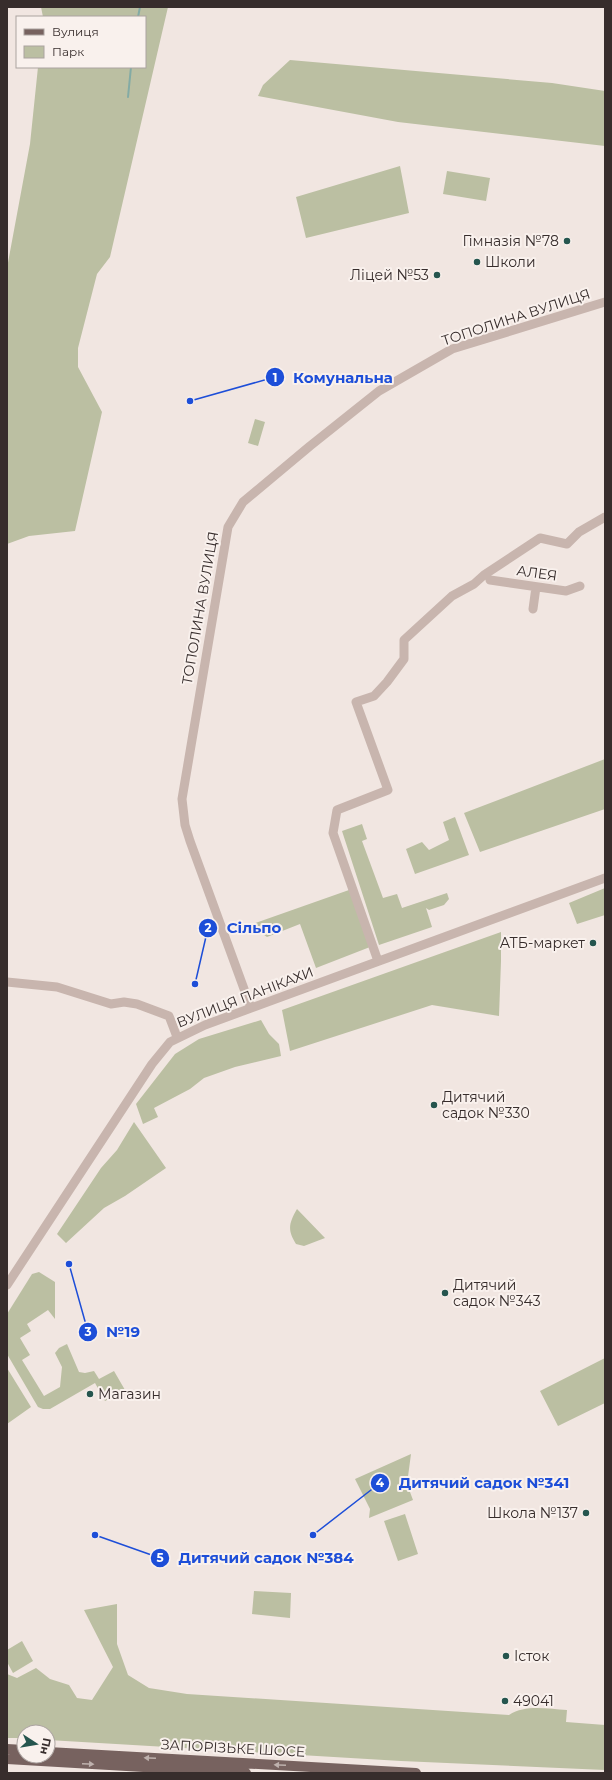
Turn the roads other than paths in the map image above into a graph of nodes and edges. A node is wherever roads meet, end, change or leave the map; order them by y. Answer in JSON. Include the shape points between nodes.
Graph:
{"nodes":[{"id":1,"x":605,"y":302,"type":"edge"},
{"id":2,"x":605,"y":517,"type":"edge"},
{"id":3,"x":490,"y":580,"type":"dead end"},
{"id":4,"x":580,"y":586,"type":"dead end"},
{"id":5,"x":536,"y":587,"type":"junction"},
{"id":6,"x":533,"y":609,"type":"dead end"},
{"id":7,"x":605,"y":878,"type":"edge"},
{"id":8,"x":378,"y":961,"type":"junction"},
{"id":9,"x":7,"y":982,"type":"edge"},
{"id":10,"x":251,"y":1008,"type":"junction"},
{"id":11,"x":177,"y":1037,"type":"junction"},
{"id":12,"x":7,"y":1285,"type":"edge"},
{"id":13,"x":56,"y":1754,"type":"edge"},
{"id":14,"x":70,"y":1758,"type":"junction"},
{"id":15,"x":7,"y":1759,"type":"edge"},
{"id":16,"x":128,"y":1762,"type":"junction"},
{"id":17,"x":361,"y":1771,"type":"edge"},
{"id":18,"x":246,"y":1773,"type":"edge"},
{"id":19,"x":416,"y":1773,"type":"edge"}],
"edges":[{"from":1,"to":10,"type":"street","name":"ТОПОЛИНА ВУЛИЦЯ","via":[[452,349],[379,391],[243,502],[228,527],[183,787],[182,809],[190,841]]},
{"from":2,"to":8,"type":"street","via":[[579,532],[567,544],[540,538],[474,584],[452,596],[404,640],[404,659],[374,696],[356,702],[388,790],[337,810],[333,833]]},
{"from":3,"to":5,"type":"street","name":"АЛЕЯ"},
{"from":4,"to":5,"type":"street","name":"АЛЕЯ","via":[[566,591]]},
{"from":5,"to":6,"type":"street"},
{"from":7,"to":8,"type":"street","name":"ВУЛИЦЯ ПАНІКАХИ"},
{"from":8,"to":10,"type":"street","name":"ВУЛИЦЯ ПАНІКАХИ"},
{"from":9,"to":11,"type":"street","via":[[57,987],[111,1004],[130,1003],[150,1008],[169,1016]]},
{"from":10,"to":11,"type":"street","name":"ВУЛИЦЯ ПАНІКАХИ"},
{"from":11,"to":12,"type":"street","name":"ВУЛИЦЯ ПАНІКАХИ","via":[[158,1056]]},
{"from":13,"to":14,"type":"main road","name":"ЗАПОРІЗЬКЕ ШОСЕ"},
{"from":14,"to":15,"type":"main road","name":"ЗАПОРІЗЬКЕ ШОСЕ"},
{"from":14,"to":16,"type":"main road","name":"ЗАПОРІЗЬКЕ ШОСЕ"},
{"from":17,"to":16,"type":"main road","name":"ЗАПОРІЗЬКЕ ШОСЕ","one_way":true},
{"from":16,"to":18,"type":"main road","name":"ЗАПОРІЗЬКЕ ШОСЕ"},
{"from":17,"to":19,"type":"main road","name":"ЗАПОРІЗЬКЕ ШОСЕ"}]}
